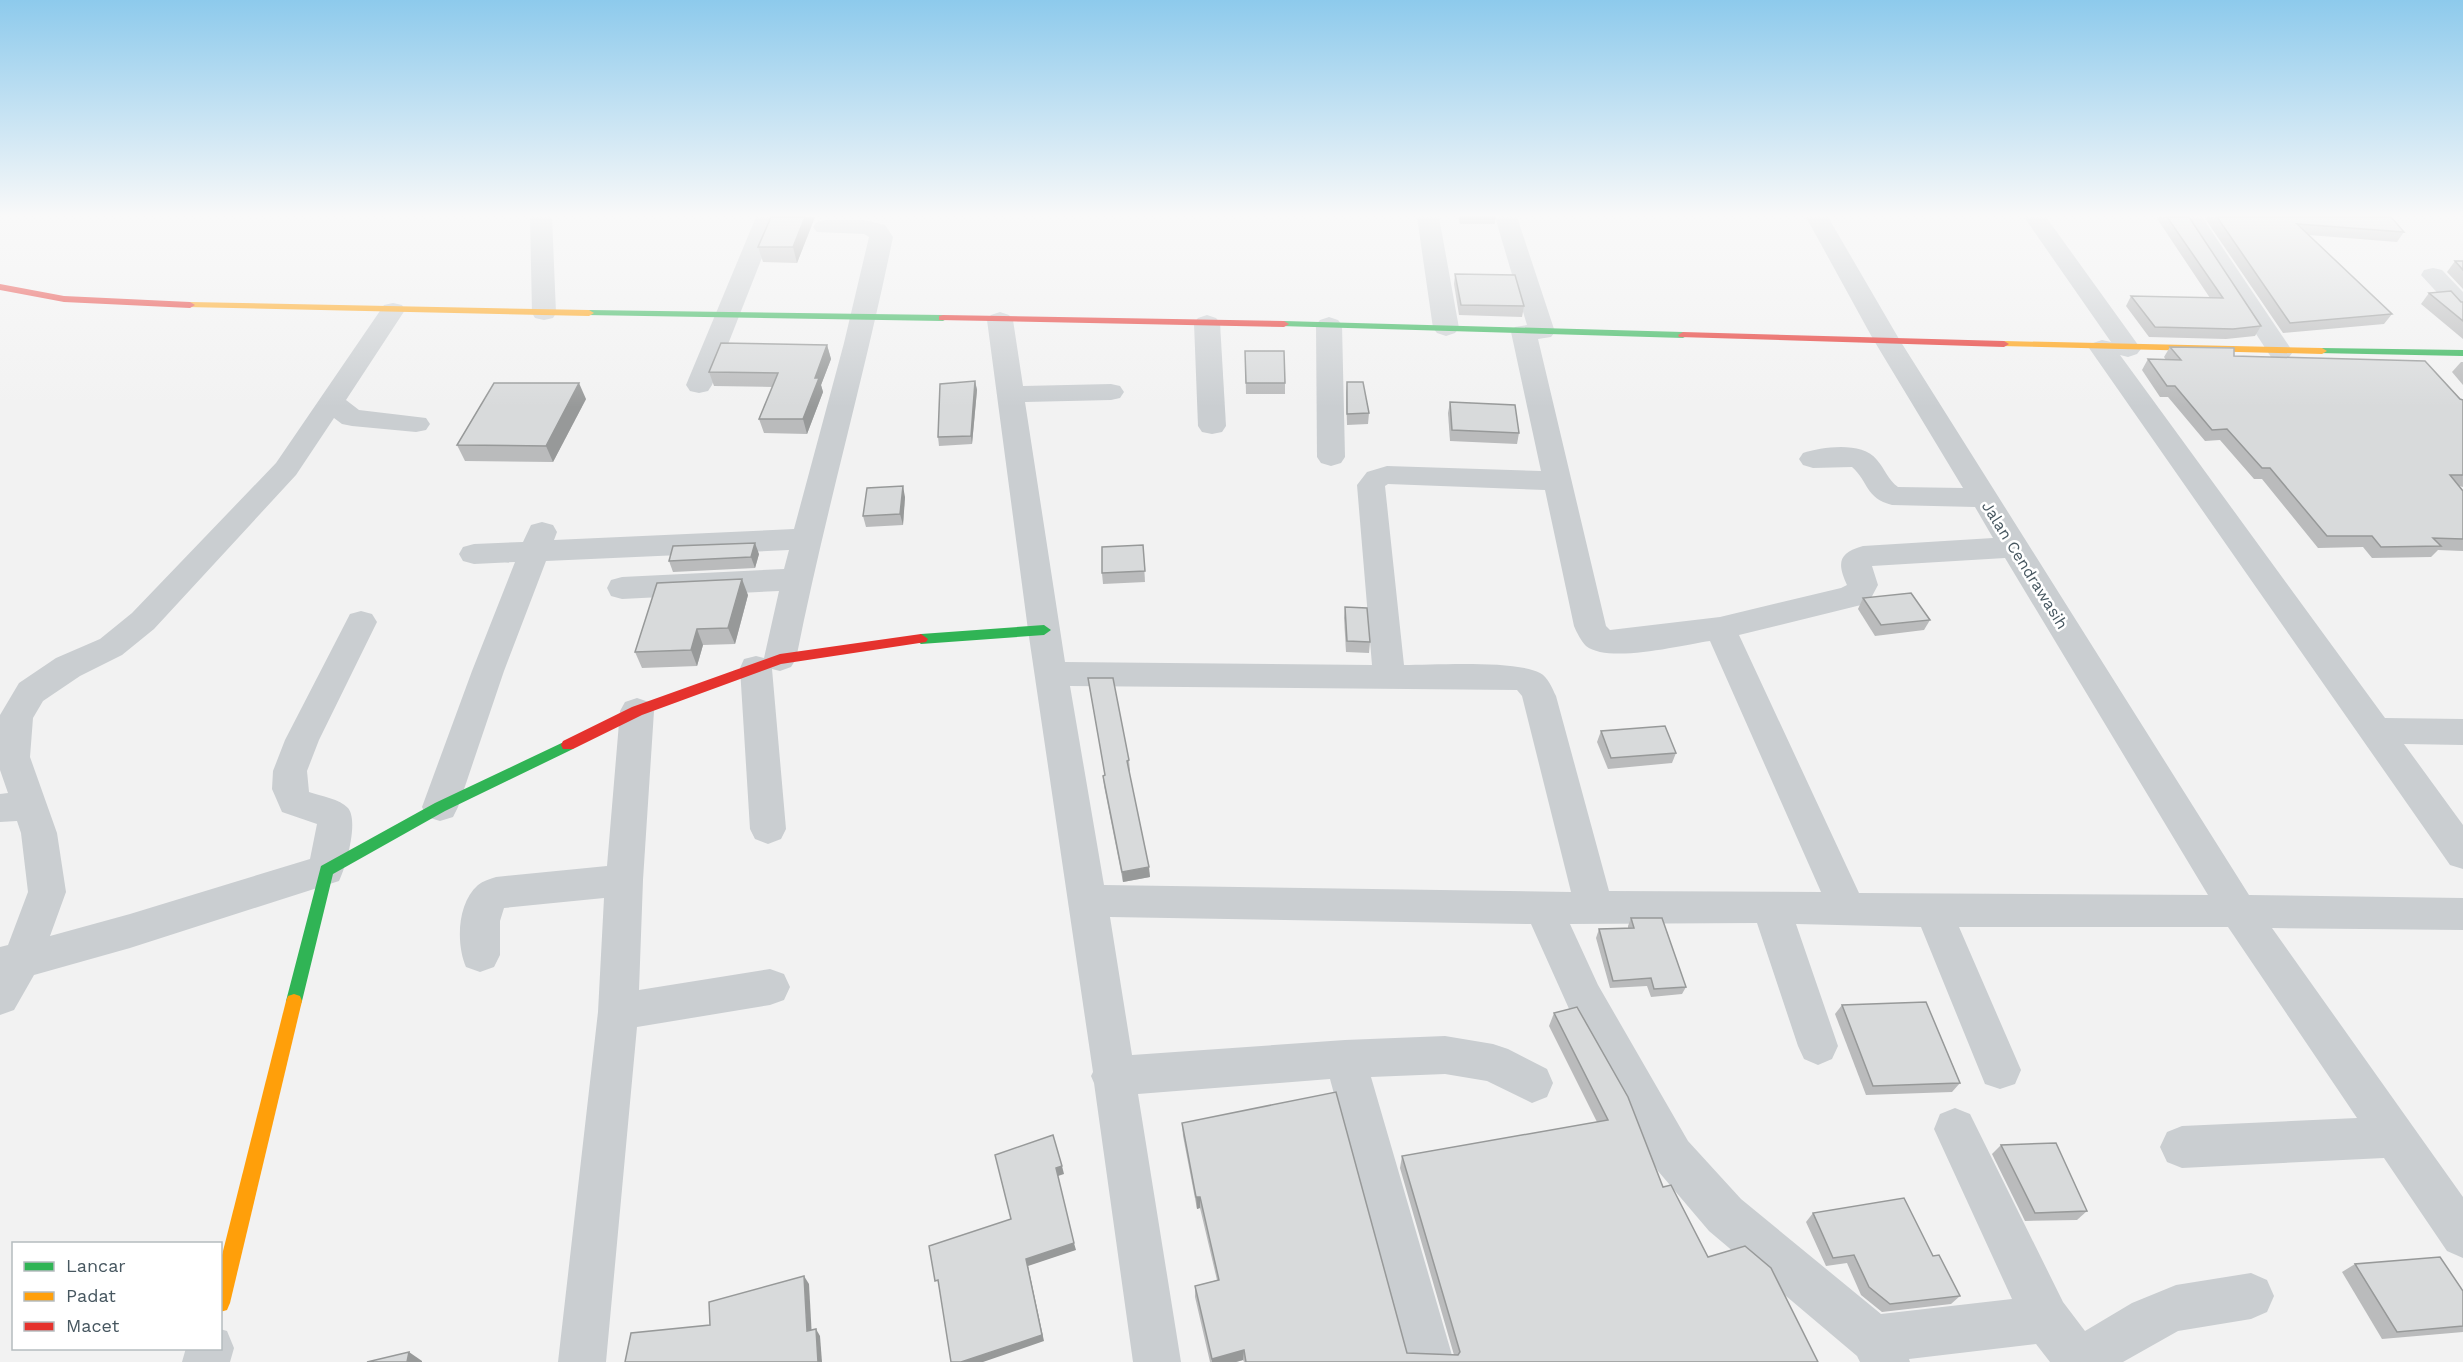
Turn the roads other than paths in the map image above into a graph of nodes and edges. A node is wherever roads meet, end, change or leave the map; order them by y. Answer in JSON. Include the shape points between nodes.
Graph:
{"nodes":[{"id":1,"x":543,"y":281,"type":"edge"},
{"id":2,"x":741,"y":281,"type":"edge"},
{"id":3,"x":872,"y":281,"type":"edge"},
{"id":4,"x":1438,"y":281,"type":"edge"},
{"id":5,"x":1521,"y":281,"type":"edge"},
{"id":6,"x":1852,"y":281,"type":"edge"},
{"id":7,"x":2074,"y":281,"type":"edge"},
{"id":8,"x":2233,"y":281,"type":"edge"},
{"id":9,"x":2438,"y":281,"type":"edge"},
{"id":10,"x":0,"y":287,"type":"edge"},
{"id":11,"x":2463,"y":306,"type":"edge"},
{"id":12,"x":393,"y":310,"type":"junction"},
{"id":13,"x":544,"y":313,"type":"junction"},
{"id":14,"x":727,"y":314,"type":"junction"},
{"id":15,"x":865,"y":318,"type":"junction"},
{"id":16,"x":1000,"y":320,"type":"junction"},
{"id":17,"x":1207,"y":322,"type":"junction"},
{"id":18,"x":1329,"y":325,"type":"junction"},
{"id":19,"x":1446,"y":328,"type":"junction"},
{"id":20,"x":1533,"y":332,"type":"junction"},
{"id":21,"x":1886,"y":339,"type":"junction"},
{"id":22,"x":2115,"y":348,"type":"junction"},
{"id":23,"x":2280,"y":352,"type":"junction"},
{"id":24,"x":2416,"y":353,"type":"junction"},
{"id":25,"x":2463,"y":353,"type":"edge"},
{"id":26,"x":2440,"y":378,"type":"edge"},
{"id":27,"x":699,"y":385,"type":"dead end"},
{"id":28,"x":1111,"y":392,"type":"dead end"},
{"id":29,"x":1011,"y":394,"type":"junction"},
{"id":30,"x":331,"y":402,"type":"junction"},
{"id":31,"x":416,"y":424,"type":"dead end"},
{"id":32,"x":1212,"y":426,"type":"dead end"},
{"id":33,"x":1331,"y":458,"type":"dead end"},
{"id":34,"x":1813,"y":459,"type":"dead end"},
{"id":35,"x":1557,"y":481,"type":"junction"},
{"id":36,"x":1983,"y":498,"type":"junction"},
{"id":37,"x":539,"y":539,"type":"junction"},
{"id":38,"x":806,"y":539,"type":"junction"},
{"id":39,"x":2013,"y":547,"type":"junction"},
{"id":40,"x":474,"y":554,"type":"dead end"},
{"id":41,"x":795,"y":579,"type":"junction"},
{"id":42,"x":622,"y":588,"type":"dead end"},
{"id":43,"x":361,"y":622,"type":"dead end"},
{"id":44,"x":1720,"y":628,"type":"junction"},
{"id":45,"x":1044,"y":630,"type":"junction"},
{"id":46,"x":768,"y":664,"type":"junction"},
{"id":47,"x":1051,"y":675,"type":"junction"},
{"id":48,"x":1389,"y":677,"type":"junction"},
{"id":49,"x":637,"y":711,"type":"junction"},
{"id":50,"x":2376,"y":731,"type":"junction"},
{"id":51,"x":2463,"y":732,"type":"edge"},
{"id":52,"x":14,"y":806,"type":"edge"},
{"id":53,"x":440,"y":807,"type":"junction"},
{"id":54,"x":768,"y":829,"type":"dead end"},
{"id":55,"x":2458,"y":838,"type":"edge"},
{"id":56,"x":326,"y":870,"type":"junction"},
{"id":57,"x":624,"y":880,"type":"junction"},
{"id":58,"x":1088,"y":901,"type":"junction"},
{"id":59,"x":1771,"y":906,"type":"junction"},
{"id":60,"x":1543,"y":908,"type":"junction"},
{"id":61,"x":1594,"y":908,"type":"junction"},
{"id":62,"x":1847,"y":908,"type":"junction"},
{"id":63,"x":1933,"y":911,"type":"junction"},
{"id":64,"x":2238,"y":911,"type":"junction"},
{"id":65,"x":2463,"y":914,"type":"edge"},
{"id":66,"x":480,"y":955,"type":"dead end"},
{"id":67,"x":11,"y":962,"type":"edge"},
{"id":68,"x":770,"y":987,"type":"dead end"},
{"id":69,"x":0,"y":997,"type":"edge"},
{"id":70,"x":618,"y":1012,"type":"junction"},
{"id":71,"x":1818,"y":1046,"type":"dead end"},
{"id":72,"x":1345,"y":1059,"type":"junction"},
{"id":73,"x":2000,"y":1070,"type":"dead end"},
{"id":74,"x":1113,"y":1076,"type":"junction"},
{"id":75,"x":1532,"y":1083,"type":"dead end"},
{"id":76,"x":1955,"y":1129,"type":"dead end"},
{"id":77,"x":2394,"y":1137,"type":"junction"},
{"id":78,"x":2182,"y":1147,"type":"dead end"},
{"id":79,"x":2463,"y":1235,"type":"edge"},
{"id":80,"x":222,"y":1295,"type":"edge"},
{"id":81,"x":2251,"y":1296,"type":"dead end"},
{"id":82,"x":2046,"y":1319,"type":"junction"},
{"id":83,"x":1880,"y":1351,"type":"edge"},
{"id":84,"x":2080,"y":1361,"type":"edge"},
{"id":85,"x":582,"y":1362,"type":"edge"},
{"id":86,"x":1157,"y":1362,"type":"edge"},
{"id":87,"x":1430,"y":1362,"type":"edge"}],
"edges":[{"from":1,"to":13,"type":"street"},
{"from":2,"to":14,"type":"street"},
{"from":3,"to":15,"type":"street"},
{"from":4,"to":19,"type":"street"},
{"from":5,"to":20,"type":"street"},
{"from":6,"to":21,"type":"street","name":"Jalan Cendrawasih"},
{"from":7,"to":22,"type":"street"},
{"from":8,"to":23,"type":"street"},
{"from":9,"to":11,"type":"street"},
{"from":10,"to":12,"type":"main road","via":[[64,299]]},
{"from":12,"to":13,"type":"main road"},
{"from":12,"to":30,"type":"street"},
{"from":13,"to":14,"type":"main road"},
{"from":14,"to":15,"type":"main road"},
{"from":14,"to":27,"type":"street"},
{"from":15,"to":16,"type":"main road"},
{"from":15,"to":38,"type":"street"},
{"from":16,"to":17,"type":"main road"},
{"from":16,"to":29,"type":"street"},
{"from":17,"to":18,"type":"main road"},
{"from":17,"to":32,"type":"street"},
{"from":18,"to":19,"type":"main road"},
{"from":18,"to":33,"type":"street"},
{"from":19,"to":20,"type":"main road"},
{"from":20,"to":21,"type":"main road"},
{"from":20,"to":35,"type":"street"},
{"from":21,"to":22,"type":"main road"},
{"from":21,"to":36,"type":"street","name":"Jalan Cendrawasih"},
{"from":22,"to":23,"type":"main road"},
{"from":22,"to":50,"type":"street"},
{"from":23,"to":24,"type":"main road"},
{"from":24,"to":25,"type":"main road"},
{"from":24,"to":26,"type":"street"},
{"from":28,"to":29,"type":"street"},
{"from":29,"to":45,"type":"street"},
{"from":30,"to":31,"type":"street","via":[[352,418]]},
{"from":30,"to":52,"type":"street","via":[[286,469],[143,621],[111,647],[68,667],[31,692],[16,717]]},
{"from":34,"to":36,"type":"street","via":[[1857,458],[1867,463],[1882,492],[1892,496]]},
{"from":35,"to":44,"type":"street","via":[[1594,636],[1602,642],[1614,643]]},
{"from":35,"to":48,"type":"street","via":[[1387,475],[1377,478],[1371,485]]},
{"from":36,"to":39,"type":"street","name":"Jalan Cendrawasih"},
{"from":37,"to":38,"type":"street"},
{"from":37,"to":40,"type":"street"},
{"from":37,"to":53,"type":"street"},
{"from":38,"to":41,"type":"street"},
{"from":39,"to":44,"type":"street","via":[[1863,556],[1857,559],[1856,570],[1863,585],[1850,597]]},
{"from":39,"to":64,"type":"street","name":"Jalan Cendrawasih"},
{"from":41,"to":42,"type":"street"},
{"from":41,"to":46,"type":"street"},
{"from":43,"to":56,"type":"street","via":[[290,771],[295,802],[336,819]]},
{"from":44,"to":62,"type":"street"},
{"from":45,"to":46,"type":"main road","via":[[908,640]]},
{"from":45,"to":47,"type":"street"},
{"from":46,"to":49,"type":"main road"},
{"from":46,"to":54,"type":"street"},
{"from":47,"to":48,"type":"street"},
{"from":47,"to":58,"type":"street"},
{"from":48,"to":61,"type":"street","via":[[1516,678],[1535,686]]},
{"from":49,"to":53,"type":"main road"},
{"from":49,"to":57,"type":"street"},
{"from":50,"to":51,"type":"street"},
{"from":50,"to":55,"type":"street"},
{"from":52,"to":67,"type":"street","via":[[39,833],[47,892]]},
{"from":53,"to":56,"type":"main road"},
{"from":56,"to":67,"type":"street","via":[[130,931]]},
{"from":56,"to":80,"type":"main road"},
{"from":57,"to":66,"type":"street","via":[[508,890],[490,896],[483,906]]},
{"from":57,"to":70,"type":"street"},
{"from":58,"to":60,"type":"street"},
{"from":58,"to":74,"type":"street"},
{"from":59,"to":61,"type":"street"},
{"from":59,"to":62,"type":"street"},
{"from":59,"to":71,"type":"street"},
{"from":60,"to":61,"type":"street"},
{"from":60,"to":83,"type":"street","via":[[1584,998],[1673,1156],[1725,1215]]},
{"from":62,"to":63,"type":"street"},
{"from":63,"to":64,"type":"street"},
{"from":63,"to":73,"type":"street"},
{"from":64,"to":65,"type":"street"},
{"from":64,"to":77,"type":"street","name":"Jalan Cendrawasih"},
{"from":67,"to":69,"type":"street"},
{"from":68,"to":70,"type":"street"},
{"from":70,"to":85,"type":"street"},
{"from":72,"to":74,"type":"street"},
{"from":72,"to":75,"type":"street","via":[[1445,1055],[1493,1063]]},
{"from":72,"to":87,"type":"street"},
{"from":74,"to":86,"type":"street"},
{"from":76,"to":82,"type":"street"},
{"from":77,"to":78,"type":"street"},
{"from":77,"to":79,"type":"street","name":"Jalan Cendrawasih"},
{"from":81,"to":84,"type":"street","via":[[2176,1308]]},
{"from":82,"to":83,"type":"street"},
{"from":82,"to":84,"type":"street"}]}
